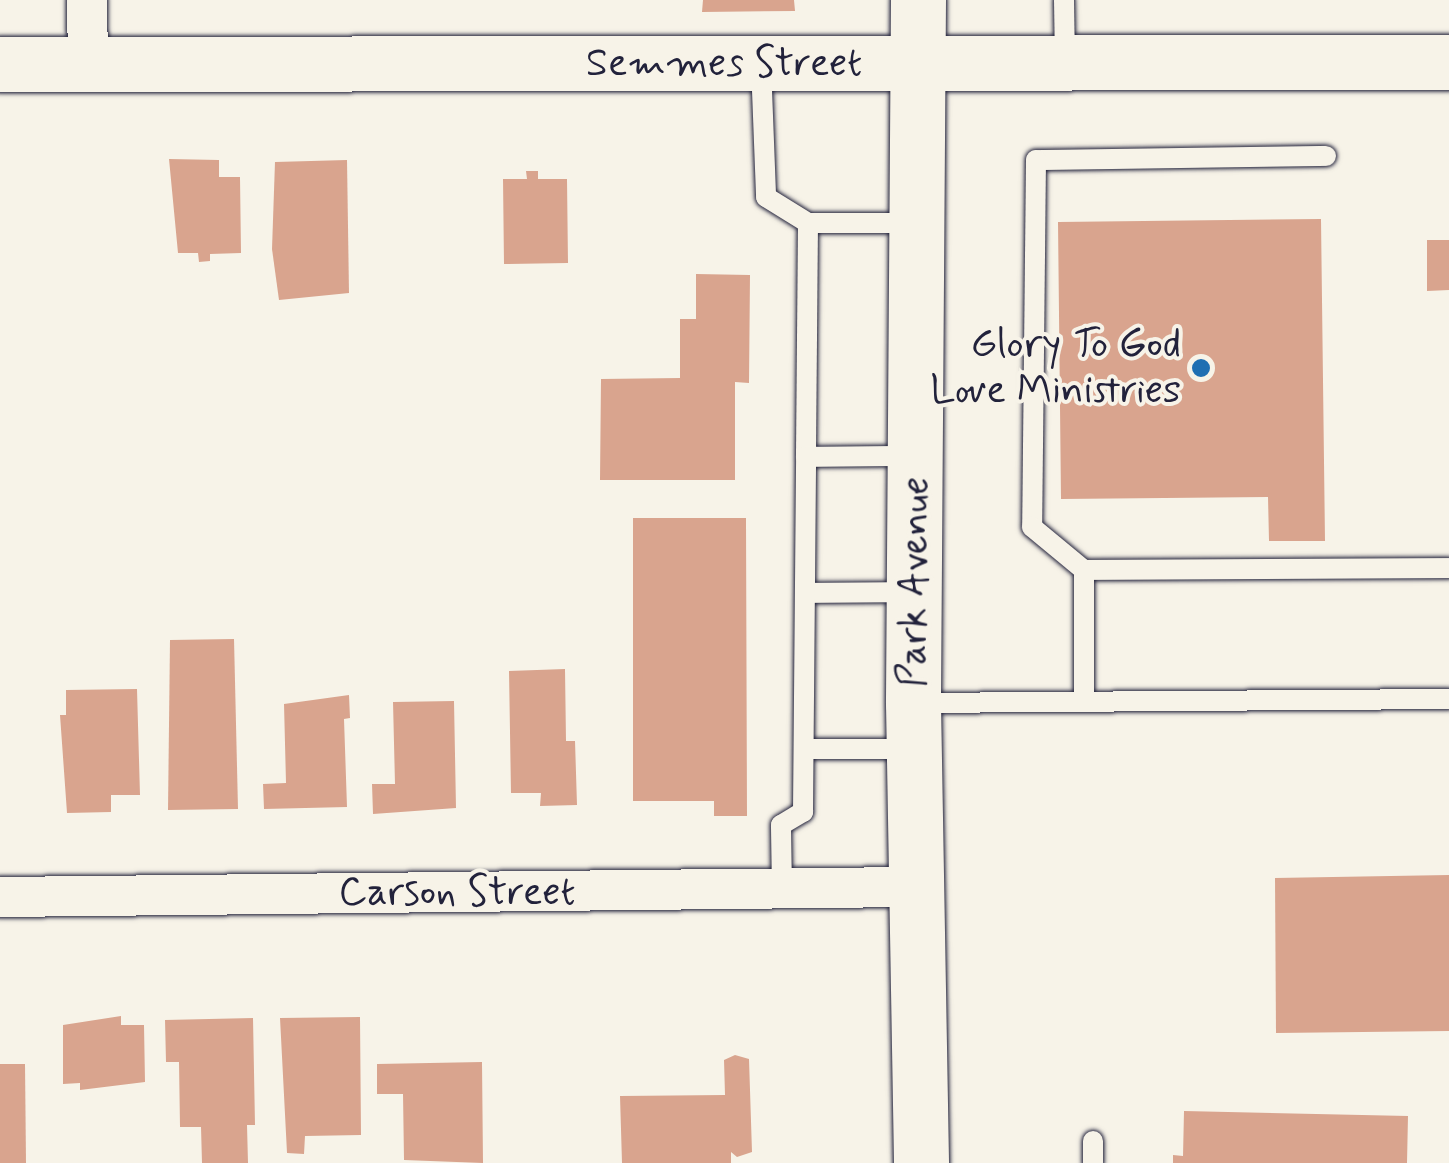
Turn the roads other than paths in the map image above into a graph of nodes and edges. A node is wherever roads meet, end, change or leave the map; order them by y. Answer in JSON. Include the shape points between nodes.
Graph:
{"nodes":[{"id":1,"x":87,"y":0,"type":"edge"},
{"id":2,"x":918,"y":0,"type":"edge"},
{"id":3,"x":1064,"y":0,"type":"edge"},
{"id":4,"x":1449,"y":62,"type":"edge"},
{"id":5,"x":0,"y":64,"type":"edge"},
{"id":6,"x":761,"y":64,"type":"junction"},
{"id":7,"x":917,"y":64,"type":"junction"},
{"id":8,"x":88,"y":65,"type":"junction"},
{"id":9,"x":1065,"y":65,"type":"junction"},
{"id":10,"x":1326,"y":156,"type":"dead end"},
{"id":11,"x":808,"y":223,"type":"junction"},
{"id":12,"x":917,"y":224,"type":"junction"},
{"id":13,"x":917,"y":456,"type":"junction"},
{"id":14,"x":806,"y":457,"type":"junction"},
{"id":15,"x":1449,"y":568,"type":"edge"},
{"id":16,"x":1084,"y":570,"type":"junction"},
{"id":17,"x":805,"y":592,"type":"junction"},
{"id":18,"x":913,"y":592,"type":"junction"},
{"id":19,"x":1084,"y":700,"type":"junction"},
{"id":20,"x":1449,"y":700,"type":"edge"},
{"id":21,"x":914,"y":726,"type":"junction"},
{"id":22,"x":804,"y":749,"type":"junction"},
{"id":23,"x":915,"y":888,"type":"junction"},
{"id":24,"x":782,"y":891,"type":"junction"},
{"id":25,"x":0,"y":897,"type":"edge"},
{"id":26,"x":1094,"y":1141,"type":"dead end"},
{"id":27,"x":921,"y":1163,"type":"edge"},
{"id":28,"x":1093,"y":1163,"type":"edge"}],
"edges":[{"from":1,"to":8,"type":"street"},
{"from":2,"to":7,"type":"main road","name":"Park Avenue"},
{"from":3,"to":9,"type":"lane"},
{"from":4,"to":9,"type":"main road","name":"Semmes Street"},
{"from":5,"to":8,"type":"main road","name":"Semmes Street"},
{"from":6,"to":7,"type":"main road","name":"Semmes Street"},
{"from":6,"to":8,"type":"main road","name":"Semmes Street"},
{"from":6,"to":11,"type":"lane","via":[[766,197]]},
{"from":7,"to":9,"type":"main road","name":"Semmes Street"},
{"from":7,"to":12,"type":"main road","name":"Park Avenue"},
{"from":10,"to":16,"type":"lane","via":[[1036,160],[1032,527]]},
{"from":11,"to":12,"type":"lane"},
{"from":11,"to":14,"type":"lane"},
{"from":12,"to":13,"type":"main road","name":"Park Avenue"},
{"from":13,"to":14,"type":"lane"},
{"from":13,"to":18,"type":"main road","name":"Park Avenue"},
{"from":14,"to":17,"type":"lane"},
{"from":15,"to":16,"type":"lane"},
{"from":16,"to":19,"type":"lane"},
{"from":17,"to":18,"type":"lane"},
{"from":17,"to":22,"type":"lane"},
{"from":18,"to":21,"type":"main road","name":"Park Avenue"},
{"from":19,"to":20,"type":"lane"},
{"from":19,"to":21,"type":"lane"},
{"from":21,"to":22,"type":"lane"},
{"from":21,"to":23,"type":"main road","name":"Park Avenue"},
{"from":22,"to":24,"type":"lane","via":[[803,812],[781,825]]},
{"from":23,"to":24,"type":"street","name":"Carson Street"},
{"from":23,"to":27,"type":"main road","name":"Park Avenue"},
{"from":24,"to":25,"type":"street","name":"Carson Street"},
{"from":26,"to":28,"type":"lane"}]}
